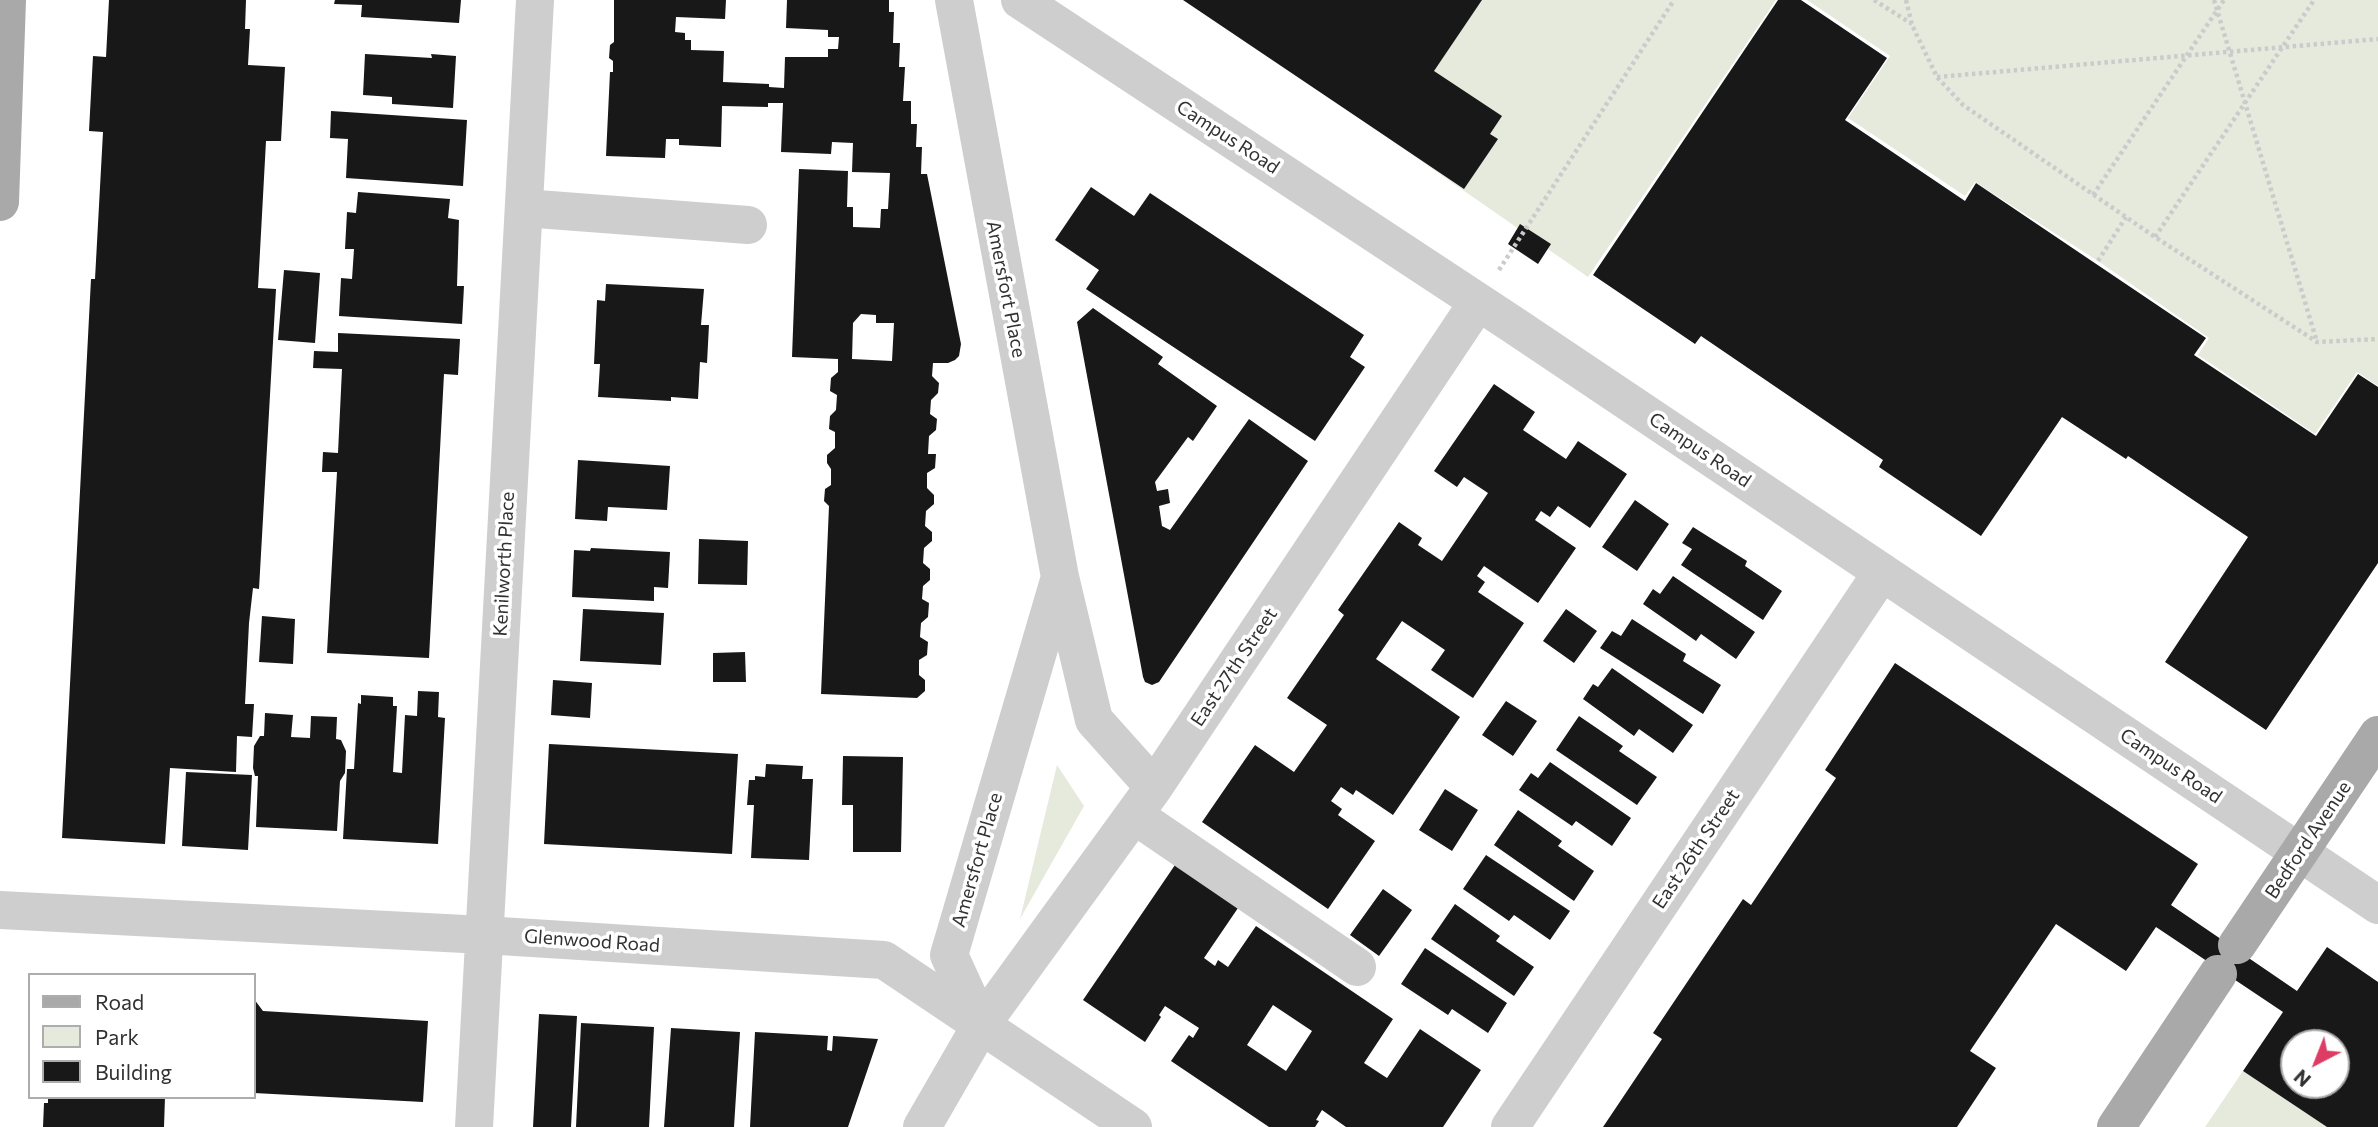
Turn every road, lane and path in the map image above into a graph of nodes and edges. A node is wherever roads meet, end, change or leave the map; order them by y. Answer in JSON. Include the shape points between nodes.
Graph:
{"nodes":[{"id":1,"x":7,"y":0,"type":"edge"},
{"id":2,"x":535,"y":0,"type":"edge"},
{"id":3,"x":954,"y":0,"type":"edge"},
{"id":4,"x":1020,"y":0,"type":"edge"},
{"id":5,"x":1674,"y":0,"type":"edge"},
{"id":6,"x":1874,"y":0,"type":"edge"},
{"id":7,"x":1906,"y":0,"type":"edge"},
{"id":8,"x":2214,"y":0,"type":"edge"},
{"id":9,"x":2224,"y":0,"type":"edge"},
{"id":10,"x":2314,"y":0,"type":"edge"},
{"id":11,"x":2217,"y":10,"type":"junction"},
{"id":12,"x":1912,"y":24,"type":"junction"},
{"id":13,"x":2378,"y":39,"type":"edge"},
{"id":14,"x":2283,"y":47,"type":"junction"},
{"id":15,"x":2230,"y":52,"type":"junction"},
{"id":16,"x":2188,"y":55,"type":"junction"},
{"id":17,"x":1937,"y":77,"type":"junction"},
{"id":18,"x":2245,"y":103,"type":"junction"},
{"id":19,"x":2093,"y":195,"type":"junction"},
{"id":20,"x":0,"y":202,"type":"edge"},
{"id":21,"x":524,"y":208,"type":"junction"},
{"id":22,"x":2126,"y":217,"type":"junction"},
{"id":23,"x":748,"y":225,"type":"dead end"},
{"id":24,"x":2155,"y":237,"type":"junction"},
{"id":25,"x":2098,"y":261,"type":"dead end"},
{"id":26,"x":1478,"y":302,"type":"junction"},
{"id":27,"x":2378,"y":340,"type":"edge"},
{"id":28,"x":2317,"y":342,"type":"junction"},
{"id":29,"x":1882,"y":572,"type":"junction"},
{"id":30,"x":1060,"y":577,"type":"junction"},
{"id":31,"x":2378,"y":735,"type":"edge"},
{"id":32,"x":1144,"y":801,"type":"junction"},
{"id":33,"x":2299,"y":852,"type":"junction"},
{"id":34,"x":2378,"y":905,"type":"edge"},
{"id":35,"x":0,"y":910,"type":"edge"},
{"id":36,"x":484,"y":934,"type":"junction"},
{"id":37,"x":1357,"y":967,"type":"dead end"},
{"id":38,"x":981,"y":1025,"type":"junction"},
{"id":39,"x":474,"y":1127,"type":"edge"},
{"id":40,"x":922,"y":1127,"type":"edge"},
{"id":41,"x":1133,"y":1127,"type":"edge"},
{"id":42,"x":1510,"y":1127,"type":"edge"},
{"id":43,"x":2116,"y":1127,"type":"edge"}],
"edges":[{"from":1,"to":20,"type":"main road"},
{"from":2,"to":21,"type":"street","name":"Kenilworth Place"},
{"from":3,"to":30,"type":"street","name":"Amersfort Place"},
{"from":4,"to":26,"type":"street","name":"Campus Road"},
{"from":5,"to":26,"type":"path"},
{"from":6,"to":12,"type":"path"},
{"from":7,"to":12,"type":"path"},
{"from":8,"to":11,"type":"path"},
{"from":9,"to":11,"type":"path"},
{"from":10,"to":14,"type":"path"},
{"from":11,"to":15,"type":"path"},
{"from":11,"to":16,"type":"path"},
{"from":12,"to":17,"type":"path"},
{"from":13,"to":14,"type":"path"},
{"from":14,"to":15,"type":"path"},
{"from":14,"to":18,"type":"path"},
{"from":15,"to":16,"type":"path"},
{"from":15,"to":18,"type":"path"},
{"from":16,"to":17,"type":"path"},
{"from":16,"to":19,"type":"path"},
{"from":17,"to":19,"type":"path","via":[[1963,105]]},
{"from":18,"to":24,"type":"path"},
{"from":18,"to":28,"type":"path"},
{"from":19,"to":22,"type":"path"},
{"from":21,"to":23,"type":"street"},
{"from":21,"to":36,"type":"street","name":"Kenilworth Place"},
{"from":22,"to":24,"type":"path"},
{"from":22,"to":25,"type":"path"},
{"from":24,"to":28,"type":"path"},
{"from":26,"to":29,"type":"street","name":"Campus Road"},
{"from":26,"to":32,"type":"street","name":"East 27th Street"},
{"from":27,"to":28,"type":"path"},
{"from":29,"to":33,"type":"street","name":"Campus Road"},
{"from":29,"to":42,"type":"street","name":"East 26th Street"},
{"from":30,"to":32,"type":"street","name":"Amersfort Place","via":[[1094,720]]},
{"from":30,"to":38,"type":"street","name":"Amersfort Place","via":[[949,955]]},
{"from":31,"to":33,"type":"main road","name":"Bedford Avenue"},
{"from":32,"to":37,"type":"street","name":"Amersfort Place"},
{"from":32,"to":38,"type":"street","name":"East 27th Street"},
{"from":33,"to":34,"type":"street","name":"Campus Road"},
{"from":33,"to":43,"type":"main road","name":"Bedford Avenue"},
{"from":35,"to":36,"type":"street","name":"Glenwood Road"},
{"from":36,"to":38,"type":"street","name":"Glenwood Road","via":[[884,960]]},
{"from":36,"to":39,"type":"street","name":"Kenilworth Place"},
{"from":38,"to":40,"type":"street"},
{"from":38,"to":41,"type":"street","name":"Glenwood Road"}]}
